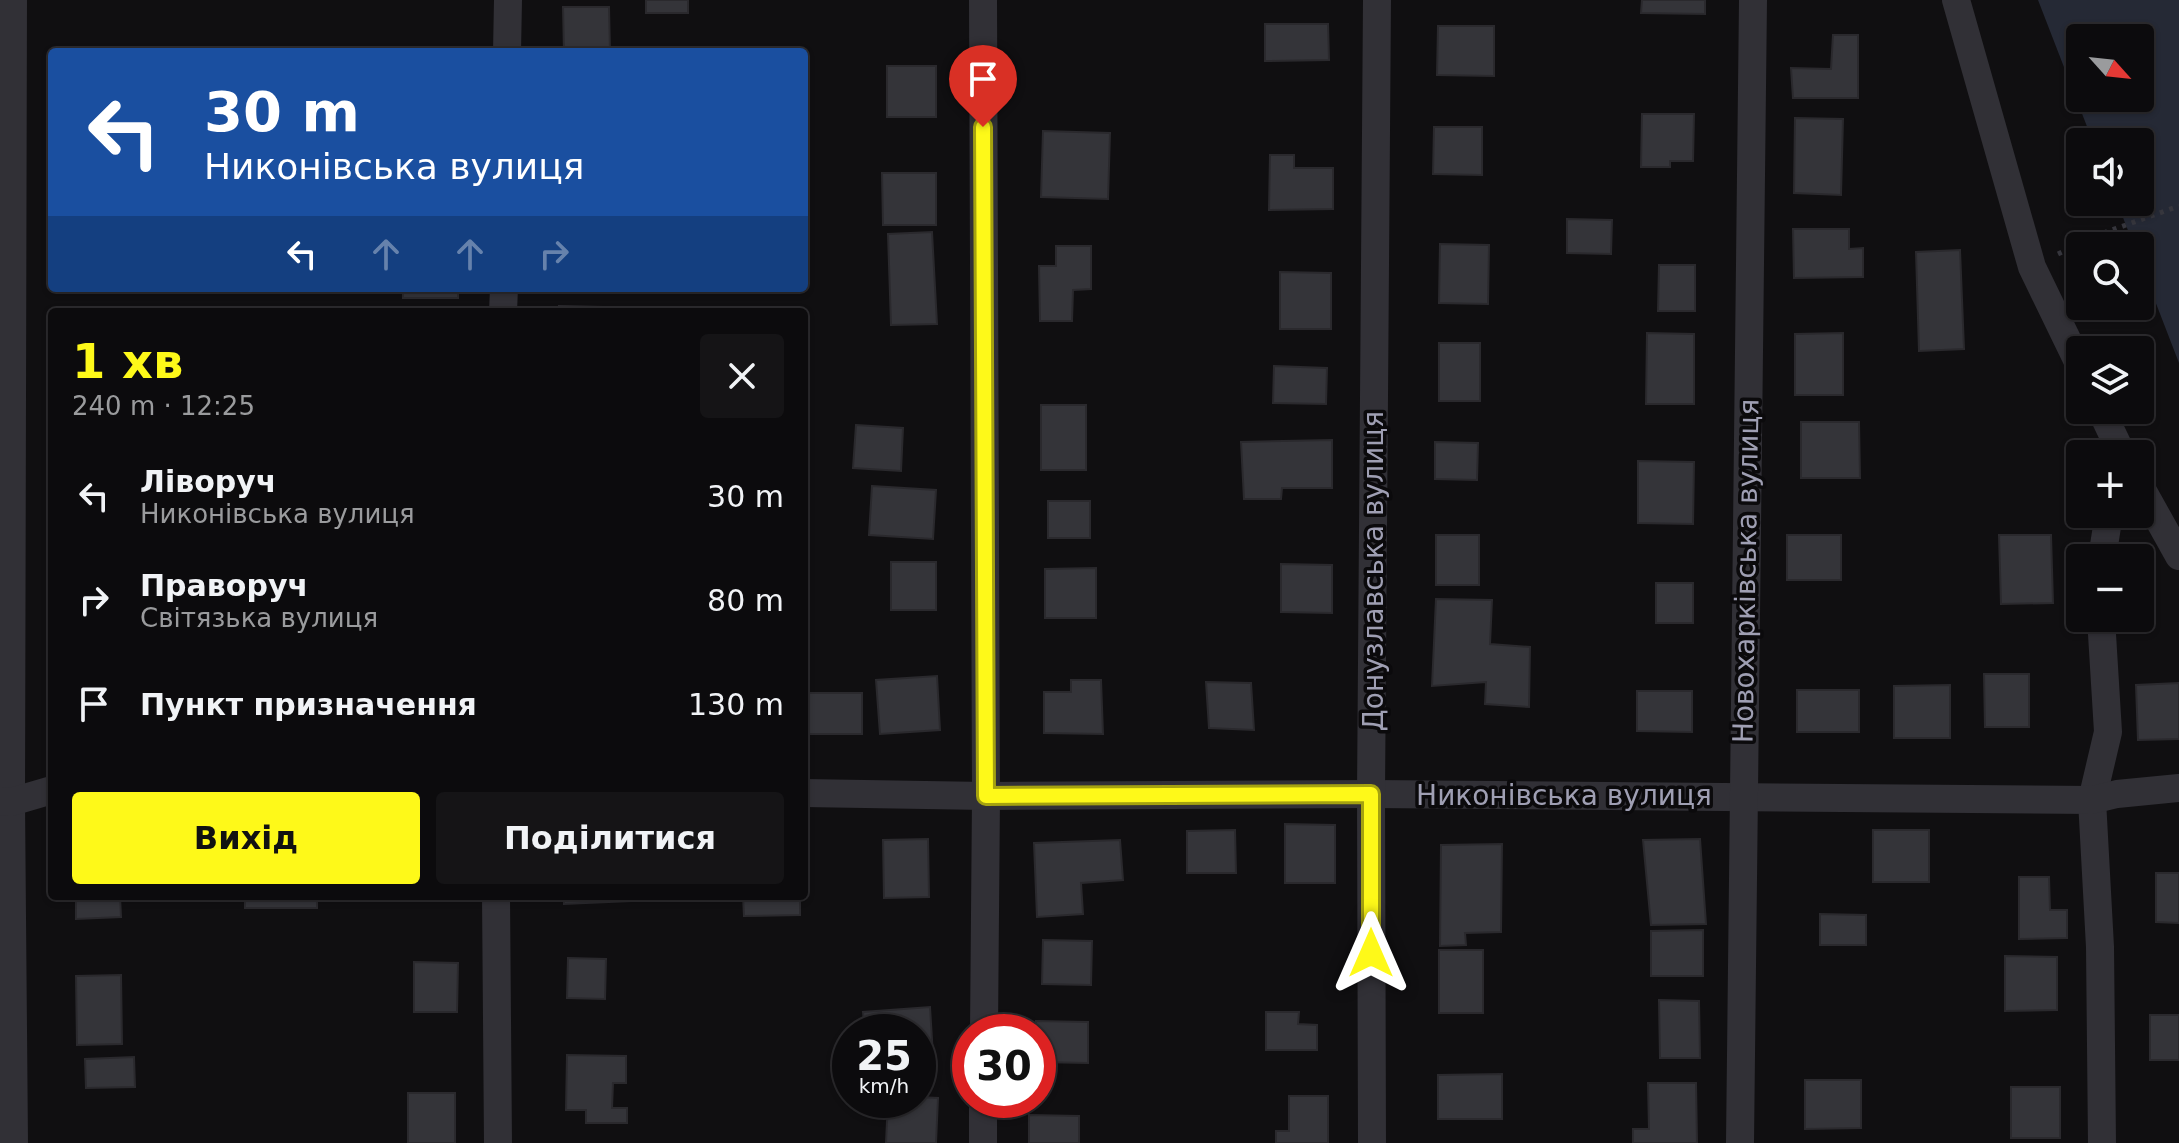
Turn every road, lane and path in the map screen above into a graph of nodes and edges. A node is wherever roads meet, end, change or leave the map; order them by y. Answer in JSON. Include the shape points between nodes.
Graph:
{"nodes":[{"id":1,"x":13,"y":0,"type":"edge"},
{"id":2,"x":508,"y":0,"type":"edge"},
{"id":3,"x":983,"y":0,"type":"edge"},
{"id":4,"x":1377,"y":0,"type":"edge"},
{"id":5,"x":1753,"y":0,"type":"edge"},
{"id":6,"x":1956,"y":0,"type":"edge"},
{"id":7,"x":507,"y":48,"type":"edge"},
{"id":8,"x":2179,"y":206,"type":"edge"},
{"id":9,"x":2032,"y":267,"type":"junction"},
{"id":10,"x":2066,"y":337,"type":"edge"},
{"id":11,"x":2154,"y":511,"type":"edge"},
{"id":12,"x":2179,"y":556,"type":"edge"},
{"id":13,"x":2102,"y":632,"type":"edge"},
{"id":14,"x":2179,"y":788,"type":"edge"},
{"id":15,"x":48,"y":791,"type":"edge"},
{"id":16,"x":808,"y":793,"type":"edge"},
{"id":17,"x":1371,"y":794,"type":"junction"},
{"id":18,"x":986,"y":796,"type":"junction"},
{"id":19,"x":1743,"y":796,"type":"junction"},
{"id":20,"x":2092,"y":800,"type":"junction"},
{"id":21,"x":5,"y":801,"type":"edge"},
{"id":22,"x":496,"y":900,"type":"edge"},
{"id":23,"x":984,"y":1014,"type":"edge"},
{"id":24,"x":983,"y":1118,"type":"edge"},
{"id":25,"x":14,"y":1143,"type":"edge"},
{"id":26,"x":498,"y":1143,"type":"edge"},
{"id":27,"x":983,"y":1143,"type":"edge"},
{"id":28,"x":1372,"y":1143,"type":"edge"},
{"id":29,"x":1740,"y":1143,"type":"edge"},
{"id":30,"x":2102,"y":1143,"type":"edge"}],
"edges":[{"from":1,"to":21,"type":"street"},
{"from":2,"to":7,"type":"street"},
{"from":3,"to":18,"type":"street"},
{"from":4,"to":17,"type":"street","name":"Донузлавська вулиця"},
{"from":5,"to":19,"type":"street","name":"Новохарківська вулиця"},
{"from":6,"to":9,"type":"street"},
{"from":8,"to":9,"type":"path","via":[[2098,235]]},
{"from":9,"to":10,"type":"street"},
{"from":11,"to":12,"type":"street"},
{"from":13,"to":20,"type":"street","via":[[2108,732]]},
{"from":14,"to":20,"type":"street","name":"Никонівська вулиця"},
{"from":15,"to":21,"type":"street"},
{"from":16,"to":18,"type":"street","name":"Никонівська вулиця"},
{"from":17,"to":18,"type":"street","name":"Никонівська вулиця"},
{"from":17,"to":19,"type":"street","name":"Никонівська вулиця"},
{"from":17,"to":28,"type":"street","name":"Донузлавська вулиця"},
{"from":18,"to":23,"type":"street"},
{"from":19,"to":20,"type":"street","name":"Никонівська вулиця"},
{"from":19,"to":29,"type":"street","name":"Новохарківська вулиця"},
{"from":20,"to":30,"type":"street"},
{"from":21,"to":25,"type":"street"},
{"from":22,"to":26,"type":"street"},
{"from":24,"to":27,"type":"street"}]}
